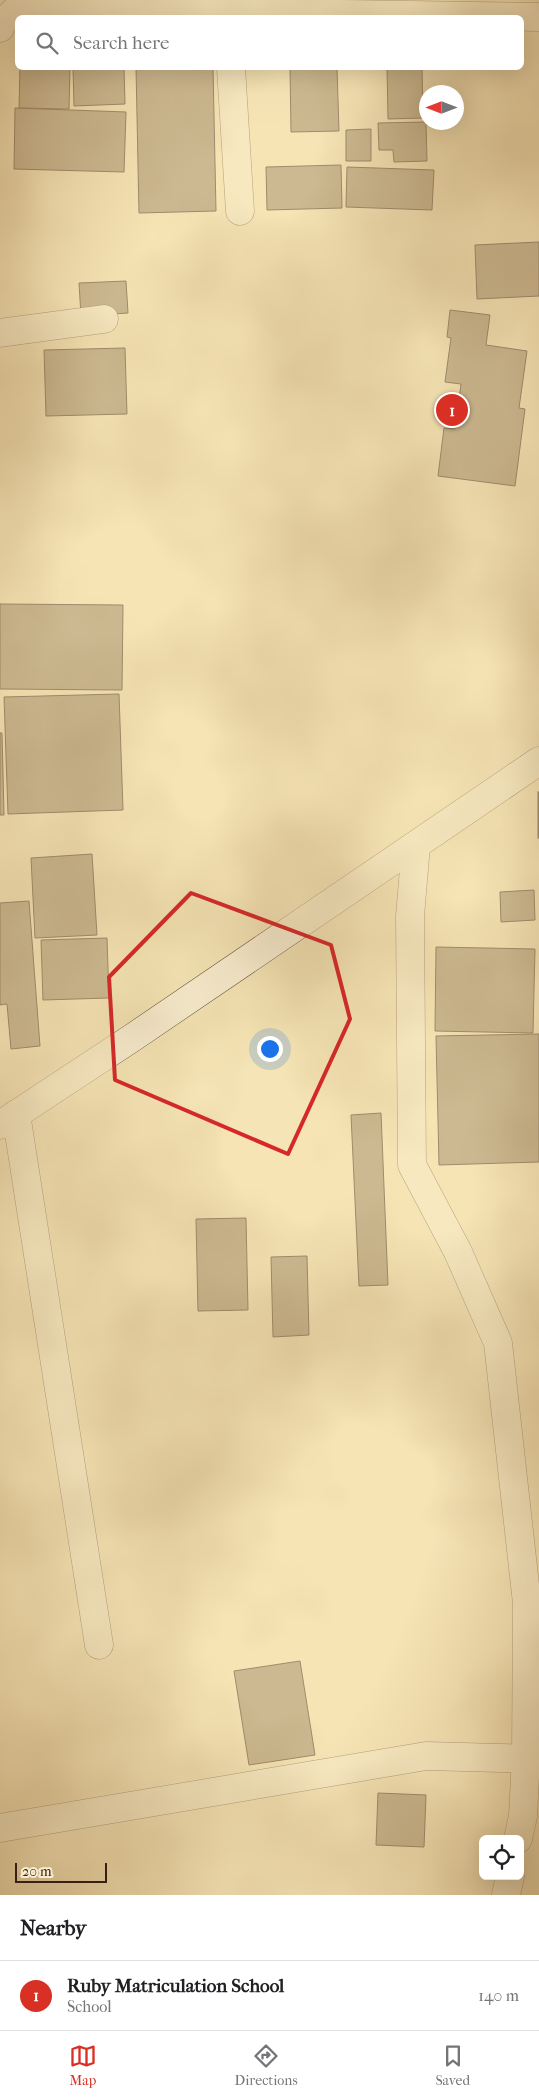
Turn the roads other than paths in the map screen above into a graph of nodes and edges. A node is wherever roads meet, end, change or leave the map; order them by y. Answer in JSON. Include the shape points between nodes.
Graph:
{"nodes":[{"id":1,"x":402,"y":7,"type":"edge"},
{"id":2,"x":223,"y":10,"type":"edge"},
{"id":3,"x":41,"y":15,"type":"edge"},
{"id":4,"x":512,"y":15,"type":"edge"},
{"id":5,"x":524,"y":16,"type":"edge"},
{"id":6,"x":539,"y":17,"type":"edge"},
{"id":7,"x":231,"y":70,"type":"edge"},
{"id":8,"x":240,"y":211,"type":"dead end"},
{"id":9,"x":104,"y":319,"type":"dead end"},
{"id":10,"x":0,"y":333,"type":"edge"},
{"id":11,"x":539,"y":761,"type":"edge"},
{"id":12,"x":416,"y":845,"type":"junction"},
{"id":13,"x":8,"y":1120,"type":"edge"},
{"id":14,"x":99,"y":1644,"type":"dead end"},
{"id":15,"x":532,"y":1758,"type":"edge"},
{"id":16,"x":0,"y":1828,"type":"edge"},
{"id":17,"x":519,"y":1835,"type":"edge"},
{"id":18,"x":509,"y":1880,"type":"edge"},
{"id":19,"x":506,"y":1895,"type":"edge"}],
"edges":[{"from":1,"to":2,"type":"street"},
{"from":1,"to":4,"type":"street"},
{"from":2,"to":3,"type":"street"},
{"from":5,"to":6,"type":"street"},
{"from":7,"to":8,"type":"street"},
{"from":9,"to":10,"type":"street"},
{"from":11,"to":12,"type":"street"},
{"from":12,"to":13,"type":"street"},
{"from":12,"to":15,"type":"street","via":[[410,916],[412,1165],[458,1252],[498,1343],[527,1602]]},
{"from":13,"to":14,"type":"street"},
{"from":15,"to":16,"type":"street","via":[[426,1756]]},
{"from":15,"to":17,"type":"street"},
{"from":18,"to":19,"type":"street"}]}
